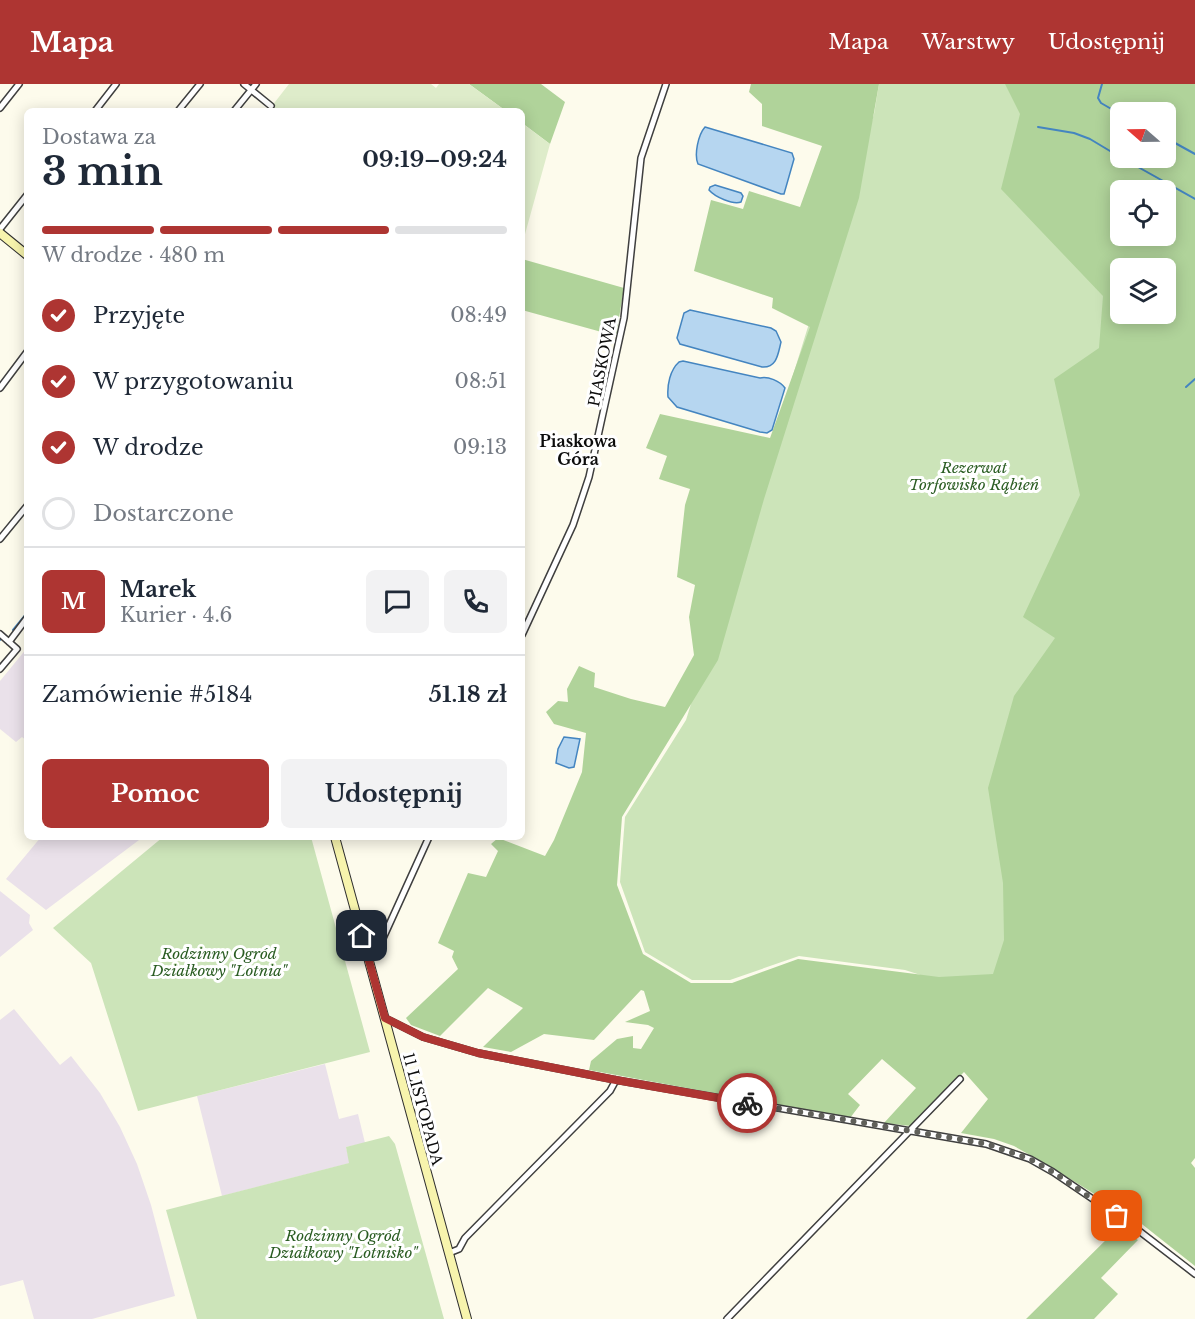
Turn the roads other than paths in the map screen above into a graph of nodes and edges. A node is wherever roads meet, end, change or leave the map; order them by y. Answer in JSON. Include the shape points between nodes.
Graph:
{"nodes":[{"id":1,"x":19,"y":84,"type":"edge"},
{"id":2,"x":116,"y":84,"type":"edge"},
{"id":3,"x":200,"y":84,"type":"edge"},
{"id":4,"x":244,"y":84,"type":"edge"},
{"id":5,"x":256,"y":84,"type":"edge"},
{"id":6,"x":666,"y":84,"type":"edge"},
{"id":7,"x":251,"y":90,"type":"junction"},
{"id":8,"x":272,"y":106,"type":"dead end"},
{"id":9,"x":0,"y":108,"type":"edge"},
{"id":10,"x":97,"y":108,"type":"edge"},
{"id":11,"x":180,"y":108,"type":"edge"},
{"id":12,"x":236,"y":108,"type":"edge"},
{"id":13,"x":24,"y":199,"type":"edge"},
{"id":14,"x":0,"y":231,"type":"edge"},
{"id":15,"x":24,"y":252,"type":"edge"},
{"id":16,"x":24,"y":356,"type":"edge"},
{"id":17,"x":0,"y":388,"type":"edge"},
{"id":18,"x":24,"y":510,"type":"edge"},
{"id":19,"x":0,"y":539,"type":"edge"},
{"id":20,"x":24,"y":622,"type":"edge"},
{"id":21,"x":525,"y":629,"type":"edge"},
{"id":22,"x":0,"y":634,"type":"edge"},
{"id":23,"x":9,"y":642,"type":"junction"},
{"id":24,"x":0,"y":669,"type":"edge"},
{"id":25,"x":336,"y":840,"type":"edge"},
{"id":26,"x":428,"y":840,"type":"edge"},
{"id":27,"x":367,"y":956,"type":"junction"},
{"id":28,"x":385,"y":1018,"type":"junction"},
{"id":29,"x":960,"y":1079,"type":"dead end"},
{"id":30,"x":616,"y":1080,"type":"junction"},
{"id":31,"x":910,"y":1131,"type":"junction"},
{"id":32,"x":449,"y":1253,"type":"junction"},
{"id":33,"x":1195,"y":1274,"type":"edge"},
{"id":34,"x":467,"y":1319,"type":"edge"},
{"id":35,"x":728,"y":1319,"type":"edge"}],
"edges":[{"from":1,"to":9,"type":"street"},
{"from":2,"to":10,"type":"street"},
{"from":3,"to":11,"type":"street"},
{"from":4,"to":7,"type":"street"},
{"from":5,"to":7,"type":"street"},
{"from":6,"to":21,"type":"street","name":"PIASKOWA","via":[[639,166],[624,318],[592,469],[573,525]]},
{"from":7,"to":8,"type":"street"},
{"from":7,"to":12,"type":"street"},
{"from":13,"to":14,"type":"street"},
{"from":14,"to":15,"type":"street"},
{"from":16,"to":17,"type":"street"},
{"from":18,"to":19,"type":"street"},
{"from":20,"to":23,"type":"street"},
{"from":22,"to":23,"type":"street"},
{"from":23,"to":24,"type":"street","via":[[17,649]]},
{"from":25,"to":27,"type":"street","name":"11 LISTOPADA"},
{"from":26,"to":27,"type":"street","via":[[379,947]]},
{"from":27,"to":28,"type":"street","name":"11 LISTOPADA"},
{"from":28,"to":30,"type":"street","via":[[452,1046]]},
{"from":28,"to":32,"type":"street","name":"11 LISTOPADA"},
{"from":29,"to":31,"type":"street"},
{"from":30,"to":31,"type":"street"},
{"from":30,"to":32,"type":"street","via":[[610,1091],[465,1238],[459,1249]]},
{"from":31,"to":33,"type":"street","via":[[987,1144],[1030,1159],[1086,1194]]},
{"from":31,"to":35,"type":"street"},
{"from":32,"to":34,"type":"street","name":"11 LISTOPADA"}]}
